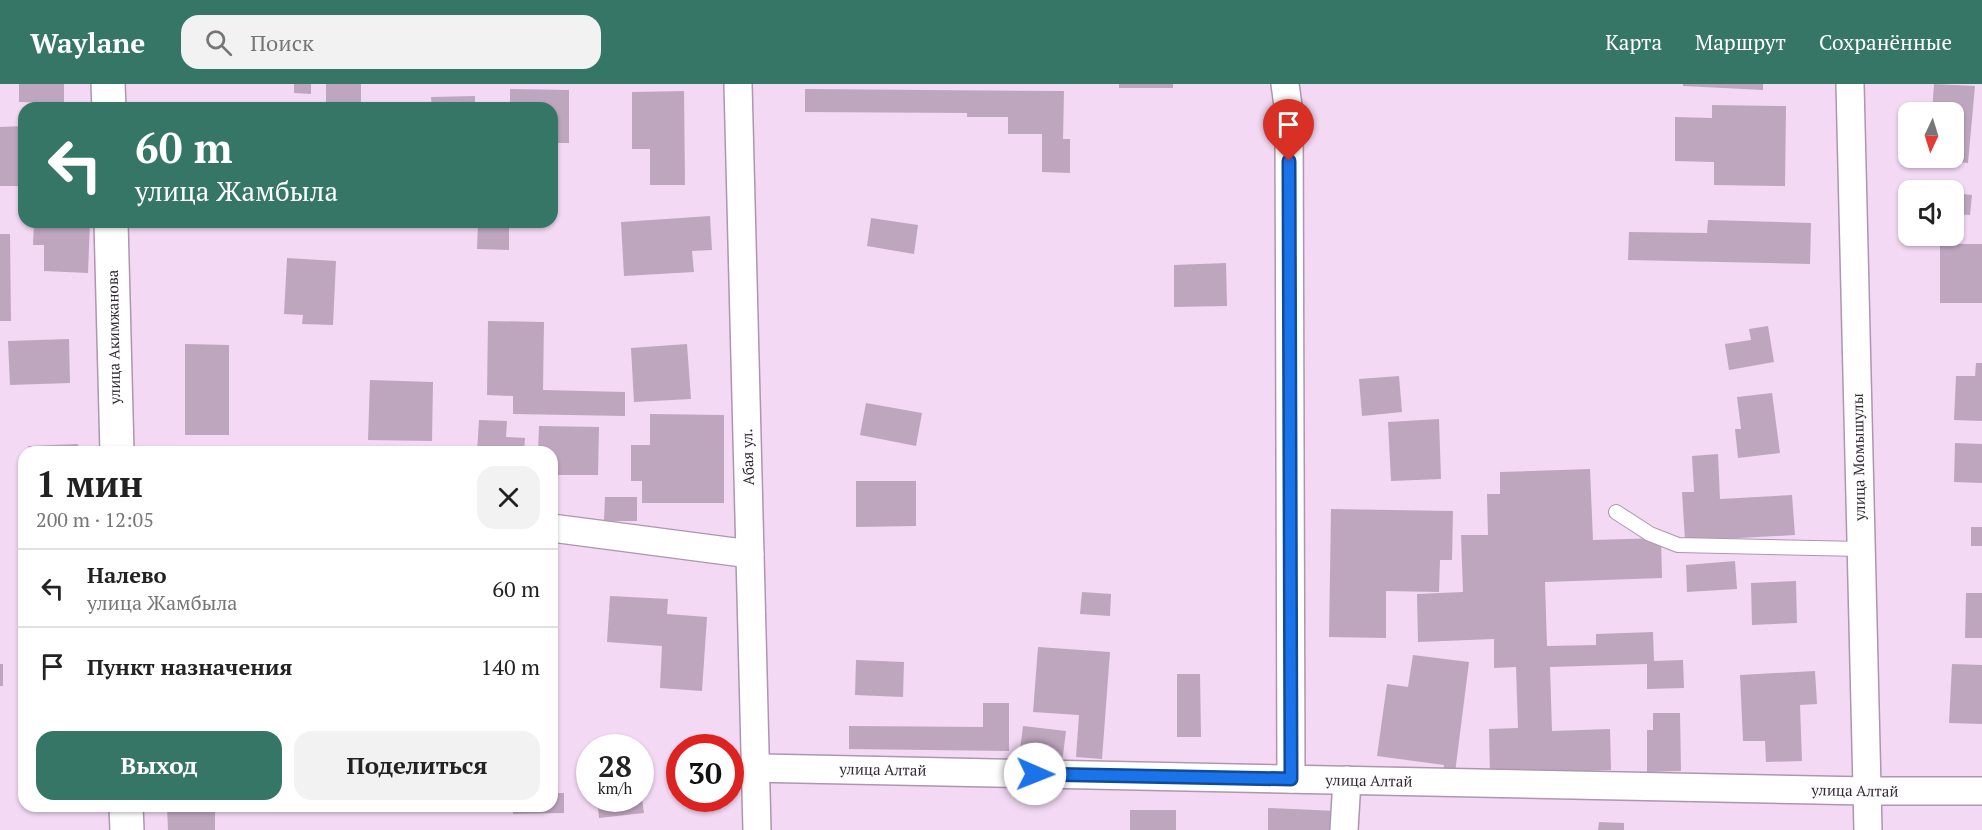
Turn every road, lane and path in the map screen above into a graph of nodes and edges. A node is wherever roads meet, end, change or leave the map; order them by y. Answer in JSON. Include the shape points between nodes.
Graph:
{"nodes":[{"id":1,"x":108,"y":84,"type":"edge"},
{"id":2,"x":738,"y":84,"type":"edge"},
{"id":3,"x":1285,"y":84,"type":"edge"},
{"id":4,"x":1850,"y":84,"type":"edge"},
{"id":5,"x":109,"y":102,"type":"edge"},
{"id":6,"x":111,"y":228,"type":"edge"},
{"id":7,"x":117,"y":446,"type":"edge"},
{"id":8,"x":1616,"y":512,"type":"dead end"},
{"id":9,"x":558,"y":529,"type":"edge"},
{"id":10,"x":1862,"y":549,"type":"junction"},
{"id":11,"x":750,"y":554,"type":"junction"},
{"id":12,"x":756,"y":768,"type":"junction"},
{"id":13,"x":1291,"y":779,"type":"junction"},
{"id":14,"x":1347,"y":780,"type":"junction"},
{"id":15,"x":1867,"y":791,"type":"junction"},
{"id":16,"x":1982,"y":791,"type":"edge"},
{"id":17,"x":126,"y":812,"type":"edge"},
{"id":18,"x":127,"y":830,"type":"edge"},
{"id":19,"x":757,"y":830,"type":"edge"},
{"id":20,"x":1344,"y":830,"type":"edge"},
{"id":21,"x":1868,"y":830,"type":"edge"}],
"edges":[{"from":1,"to":5,"type":"street"},
{"from":2,"to":11,"type":"street","name":"Абая ул."},
{"from":3,"to":13,"type":"street","via":[[1289,114]]},
{"from":4,"to":10,"type":"street","name":"улица Момышулы"},
{"from":6,"to":7,"type":"street","name":"улица Акимжанова"},
{"from":8,"to":10,"type":"lane","via":[[1650,534],[1678,545]]},
{"from":9,"to":11,"type":"street"},
{"from":10,"to":15,"type":"street","name":"улица Момышулы"},
{"from":11,"to":12,"type":"street","name":"Абая ул."},
{"from":12,"to":13,"type":"street","name":"улица Алтай"},
{"from":12,"to":19,"type":"street","name":"Абая ул."},
{"from":13,"to":14,"type":"street","name":"улица Алтай"},
{"from":14,"to":15,"type":"street","name":"улица Алтай"},
{"from":14,"to":20,"type":"street"},
{"from":15,"to":16,"type":"street","name":"улица Алтай"},
{"from":15,"to":21,"type":"street","name":"улица Момышулы"},
{"from":17,"to":18,"type":"street"}]}
